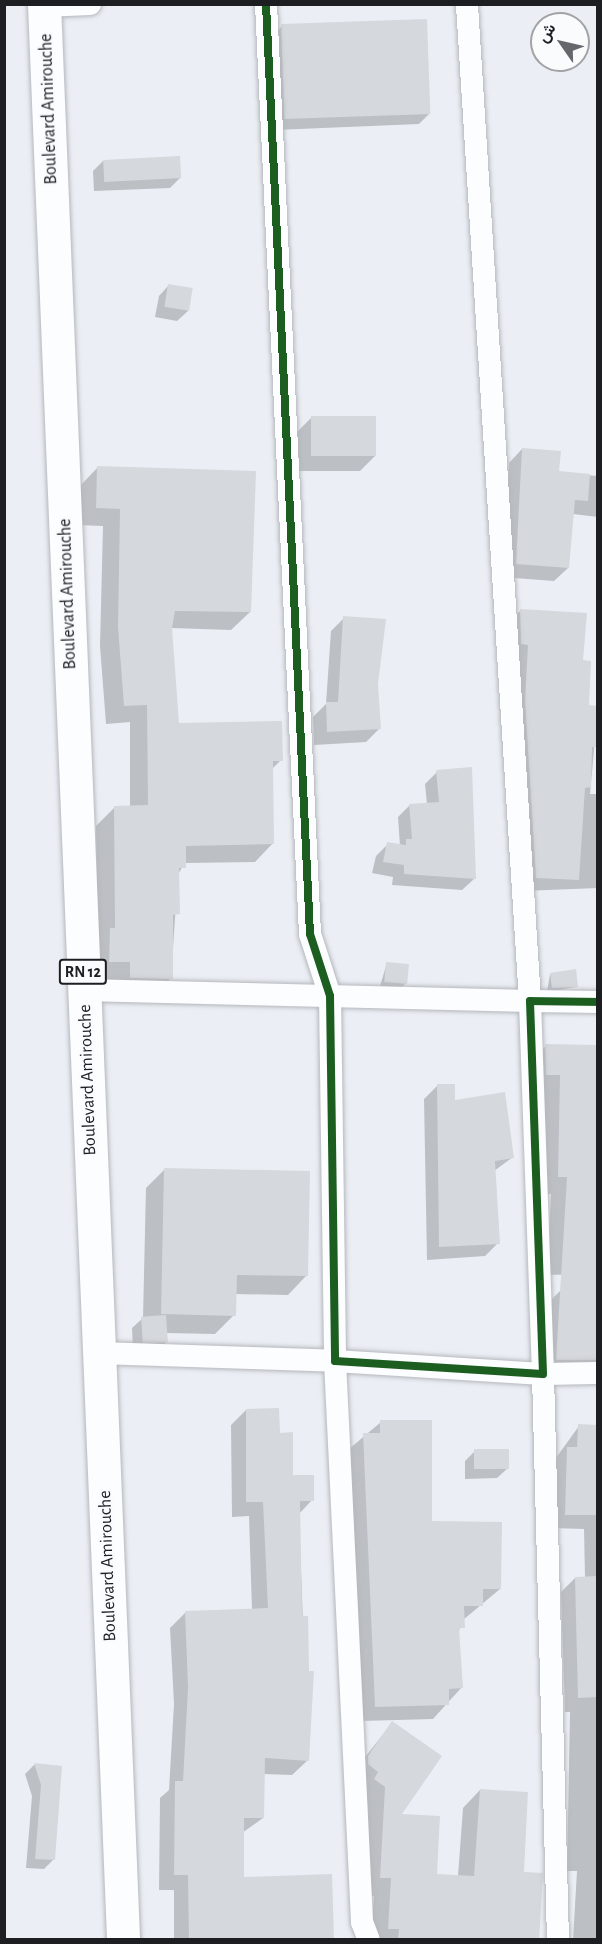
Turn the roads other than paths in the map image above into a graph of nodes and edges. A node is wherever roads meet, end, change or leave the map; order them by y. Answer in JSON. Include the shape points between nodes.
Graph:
{"nodes":[{"id":1,"x":90,"y":4,"type":"edge"},
{"id":2,"x":267,"y":4,"type":"edge"},
{"id":3,"x":467,"y":4,"type":"edge"},
{"id":4,"x":44,"y":5,"type":"edge"},
{"id":5,"x":84,"y":990,"type":"junction"},
{"id":6,"x":330,"y":996,"type":"junction"},
{"id":7,"x":530,"y":1001,"type":"junction"},
{"id":8,"x":597,"y":1002,"type":"edge"},
{"id":9,"x":99,"y":1353,"type":"junction"},
{"id":10,"x":334,"y":1361,"type":"junction"},
{"id":11,"x":597,"y":1373,"type":"edge"},
{"id":12,"x":543,"y":1374,"type":"junction"},
{"id":13,"x":123,"y":1940,"type":"edge"},
{"id":14,"x":369,"y":1940,"type":"edge"},
{"id":15,"x":558,"y":1940,"type":"edge"}],
"edges":[{"from":1,"to":4,"type":"street"},
{"from":2,"to":6,"type":"street","via":[[310,934]]},
{"from":3,"to":7,"type":"street"},
{"from":4,"to":5,"type":"main road","name":"Boulevard Amirouche","number":"RN 12"},
{"from":5,"to":6,"type":"street"},
{"from":5,"to":9,"type":"main road","name":"Boulevard Amirouche","number":"RN 12"},
{"from":6,"to":7,"type":"street"},
{"from":6,"to":10,"type":"street"},
{"from":7,"to":8,"type":"street"},
{"from":7,"to":12,"type":"street"},
{"from":9,"to":10,"type":"street"},
{"from":9,"to":13,"type":"main road","name":"Boulevard Amirouche","number":"RN 12"},
{"from":10,"to":12,"type":"street"},
{"from":10,"to":14,"type":"street","via":[[362,1922]]},
{"from":11,"to":12,"type":"street"},
{"from":12,"to":15,"type":"street"}]}
